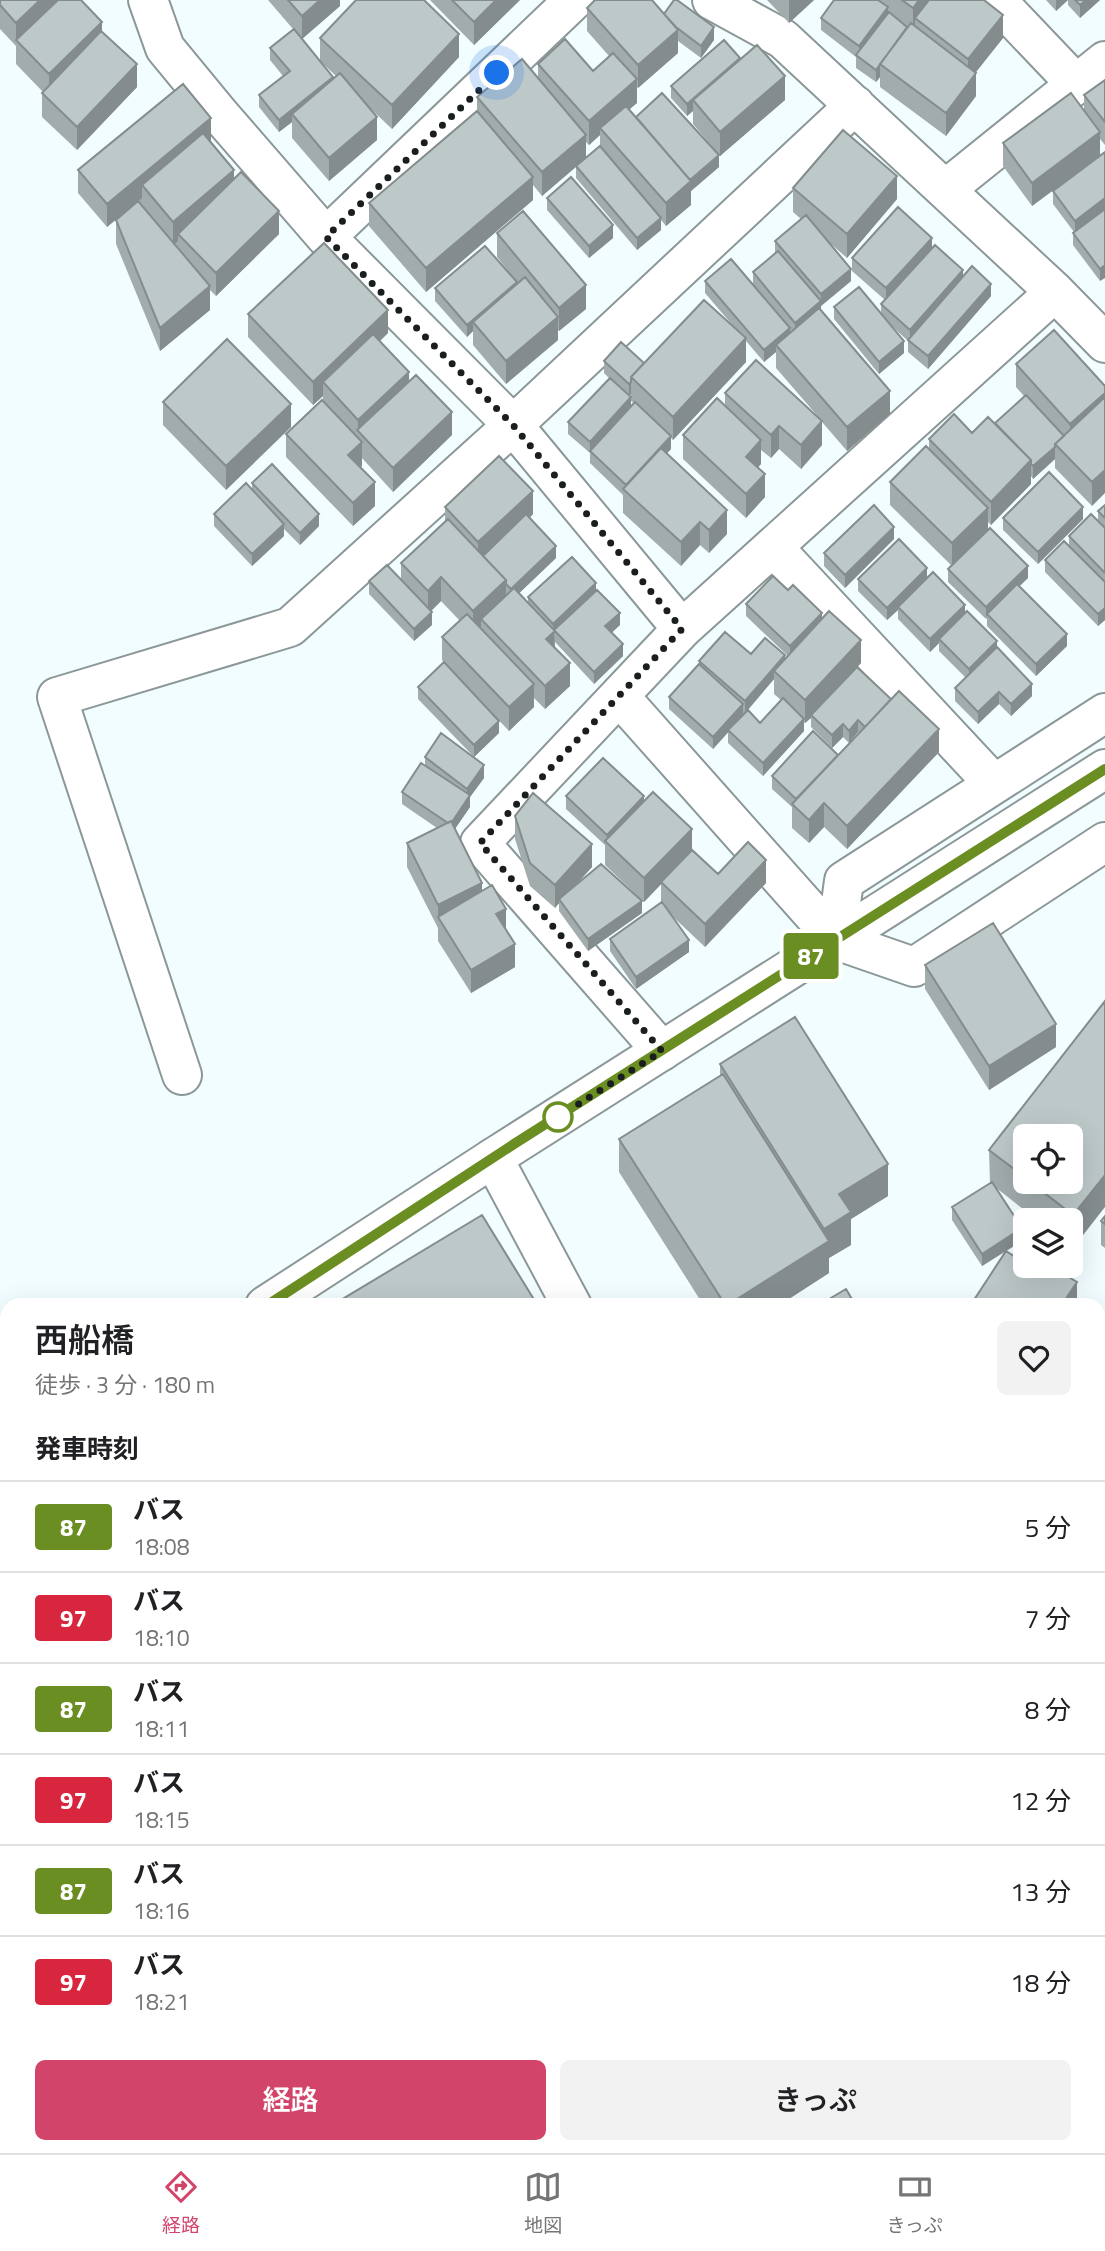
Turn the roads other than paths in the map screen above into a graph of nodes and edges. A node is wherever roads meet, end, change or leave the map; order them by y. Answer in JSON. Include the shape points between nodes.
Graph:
{"nodes":[{"id":1,"x":574,"y":0,"type":"edge"},
{"id":2,"x":712,"y":0,"type":"edge"},
{"id":3,"x":996,"y":0,"type":"edge"},
{"id":4,"x":152,"y":1,"type":"edge"},
{"id":5,"x":1091,"y":73,"type":"edge"},
{"id":6,"x":855,"y":105,"type":"junction"},
{"id":7,"x":946,"y":189,"type":"junction"},
{"id":8,"x":326,"y":237,"type":"junction"},
{"id":9,"x":1055,"y":292,"type":"junction"},
{"id":10,"x":1105,"y":343,"type":"edge"},
{"id":11,"x":513,"y":425,"type":"junction"},
{"id":12,"x":773,"y":547,"type":"junction"},
{"id":13,"x":682,"y":629,"type":"junction"},
{"id":14,"x":619,"y":696,"type":"junction"},
{"id":15,"x":1105,"y":713,"type":"edge"},
{"id":16,"x":1105,"y":769,"type":"edge"},
{"id":17,"x":994,"y":784,"type":"junction"},
{"id":18,"x":1105,"y":842,"type":"edge"},
{"id":19,"x":836,"y":940,"type":"junction"},
{"id":20,"x":662,"y":1051,"type":"junction"},
{"id":21,"x":182,"y":1075,"type":"dead end"},
{"id":22,"x":494,"y":1158,"type":"junction"},
{"id":23,"x":277,"y":1298,"type":"edge"},
{"id":24,"x":568,"y":1298,"type":"edge"}],
"edges":[{"from":1,"to":8,"type":"street"},
{"from":2,"to":6,"type":"street","via":[[783,39]]},
{"from":3,"to":5,"type":"street"},
{"from":4,"to":8,"type":"street","via":[[165,48]]},
{"from":5,"to":7,"type":"street"},
{"from":6,"to":7,"type":"street"},
{"from":6,"to":11,"type":"street"},
{"from":7,"to":9,"type":"street"},
{"from":8,"to":11,"type":"street"},
{"from":9,"to":10,"type":"street"},
{"from":9,"to":12,"type":"street"},
{"from":11,"to":13,"type":"street"},
{"from":11,"to":21,"type":"street","via":[[290,627],[57,697]]},
{"from":12,"to":13,"type":"street"},
{"from":12,"to":17,"type":"street"},
{"from":13,"to":14,"type":"street"},
{"from":14,"to":19,"type":"street"},
{"from":14,"to":20,"type":"street","via":[[480,843]]},
{"from":15,"to":17,"type":"street"},
{"from":16,"to":19,"type":"street"},
{"from":17,"to":19,"type":"street","via":[[844,881]]},
{"from":18,"to":19,"type":"street","via":[[914,967]]},
{"from":19,"to":20,"type":"street"},
{"from":20,"to":22,"type":"street"},
{"from":22,"to":23,"type":"street"},
{"from":22,"to":24,"type":"street"}]}
